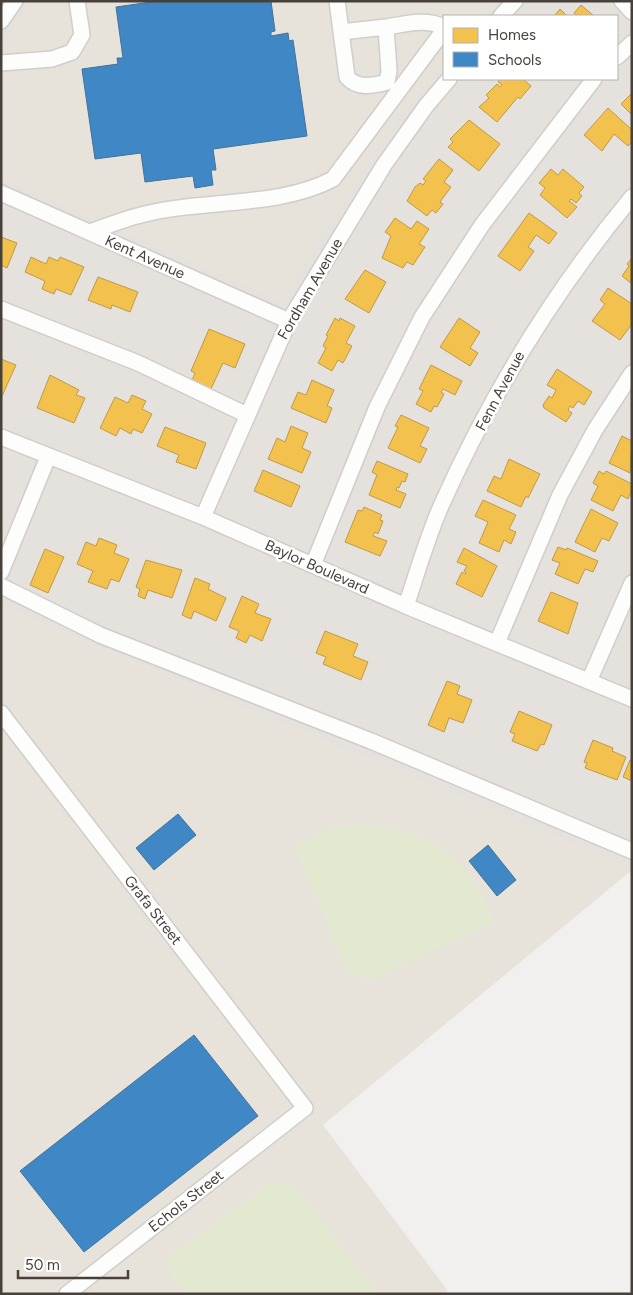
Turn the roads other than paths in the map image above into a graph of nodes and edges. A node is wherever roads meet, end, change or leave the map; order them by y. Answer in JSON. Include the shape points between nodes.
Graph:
{"nodes":[{"id":1,"x":14,"y":1,"type":"edge"},
{"id":2,"x":77,"y":1,"type":"edge"},
{"id":3,"x":337,"y":1,"type":"edge"},
{"id":4,"x":515,"y":1,"type":"edge"},
{"id":5,"x":622,"y":1,"type":"edge"},
{"id":6,"x":632,"y":12,"type":"edge"},
{"id":7,"x":502,"y":15,"type":"edge"},
{"id":8,"x":1,"y":21,"type":"edge"},
{"id":9,"x":386,"y":27,"type":"junction"},
{"id":10,"x":443,"y":28,"type":"edge"},
{"id":11,"x":443,"y":30,"type":"edge"},
{"id":12,"x":342,"y":32,"type":"junction"},
{"id":13,"x":632,"y":43,"type":"edge"},
{"id":14,"x":618,"y":56,"type":"edge"},
{"id":15,"x":1,"y":63,"type":"edge"},
{"id":16,"x":448,"y":80,"type":"edge"},
{"id":17,"x":593,"y":80,"type":"edge"},
{"id":18,"x":1,"y":192,"type":"edge"},
{"id":19,"x":632,"y":197,"type":"edge"},
{"id":20,"x":90,"y":232,"type":"junction"},
{"id":21,"x":1,"y":309,"type":"edge"},
{"id":22,"x":289,"y":321,"type":"junction"},
{"id":23,"x":632,"y":373,"type":"edge"},
{"id":24,"x":247,"y":416,"type":"junction"},
{"id":25,"x":1,"y":437,"type":"edge"},
{"id":26,"x":48,"y":457,"type":"junction"},
{"id":27,"x":203,"y":517,"type":"junction"},
{"id":28,"x":313,"y":565,"type":"junction"},
{"id":29,"x":1,"y":572,"type":"edge"},
{"id":30,"x":632,"y":583,"type":"edge"},
{"id":31,"x":1,"y":586,"type":"edge"},
{"id":32,"x":406,"y":606,"type":"junction"},
{"id":33,"x":497,"y":643,"type":"junction"},
{"id":34,"x":589,"y":681,"type":"junction"},
{"id":35,"x":632,"y":699,"type":"edge"},
{"id":36,"x":1,"y":714,"type":"edge"},
{"id":37,"x":632,"y":851,"type":"edge"},
{"id":38,"x":305,"y":1108,"type":"joint"},
{"id":39,"x":68,"y":1294,"type":"edge"}],
"edges":[{"from":1,"to":8,"type":"street"},
{"from":2,"to":15,"type":"street","via":[[82,35],[72,52],[52,59]]},
{"from":3,"to":12,"type":"street"},
{"from":4,"to":7,"type":"street"},
{"from":5,"to":6,"type":"street"},
{"from":9,"to":10,"type":"street","via":[[434,22]]},
{"from":9,"to":12,"type":"street"},
{"from":9,"to":12,"type":"street","via":[[389,71],[386,82],[376,85],[352,83],[347,77]]},
{"from":11,"to":20,"type":"street","via":[[333,179],[316,189],[142,214]]},
{"from":13,"to":14,"type":"street"},
{"from":16,"to":22,"type":"street","name":"Fordham Avenue","via":[[384,165]]},
{"from":17,"to":28,"type":"street","via":[[482,225],[422,317],[377,407]]},
{"from":18,"to":20,"type":"street","name":"Kent Avenue"},
{"from":19,"to":32,"type":"street","name":"Fenn Avenue","via":[[592,245],[527,340],[440,507]]},
{"from":20,"to":22,"type":"street","name":"Kent Avenue"},
{"from":21,"to":24,"type":"street","via":[[138,363]]},
{"from":22,"to":24,"type":"street","name":"Fordham Avenue"},
{"from":23,"to":33,"type":"street","via":[[595,430],[560,495]]},
{"from":24,"to":27,"type":"street","name":"Fordham Avenue"},
{"from":25,"to":26,"type":"street","name":"Baylor Boulevard"},
{"from":26,"to":27,"type":"street","name":"Baylor Boulevard"},
{"from":26,"to":29,"type":"street"},
{"from":27,"to":28,"type":"street","name":"Baylor Boulevard"},
{"from":28,"to":32,"type":"street","name":"Baylor Boulevard"},
{"from":30,"to":34,"type":"street"},
{"from":31,"to":37,"type":"street","via":[[100,635],[371,741]]},
{"from":32,"to":33,"type":"street","name":"Baylor Boulevard"},
{"from":33,"to":34,"type":"street","name":"Baylor Boulevard"},
{"from":34,"to":35,"type":"street","name":"Baylor Boulevard"},
{"from":36,"to":38,"type":"street","name":"Grafa Street"},
{"from":38,"to":39,"type":"street","name":"Echols Street"}]}
